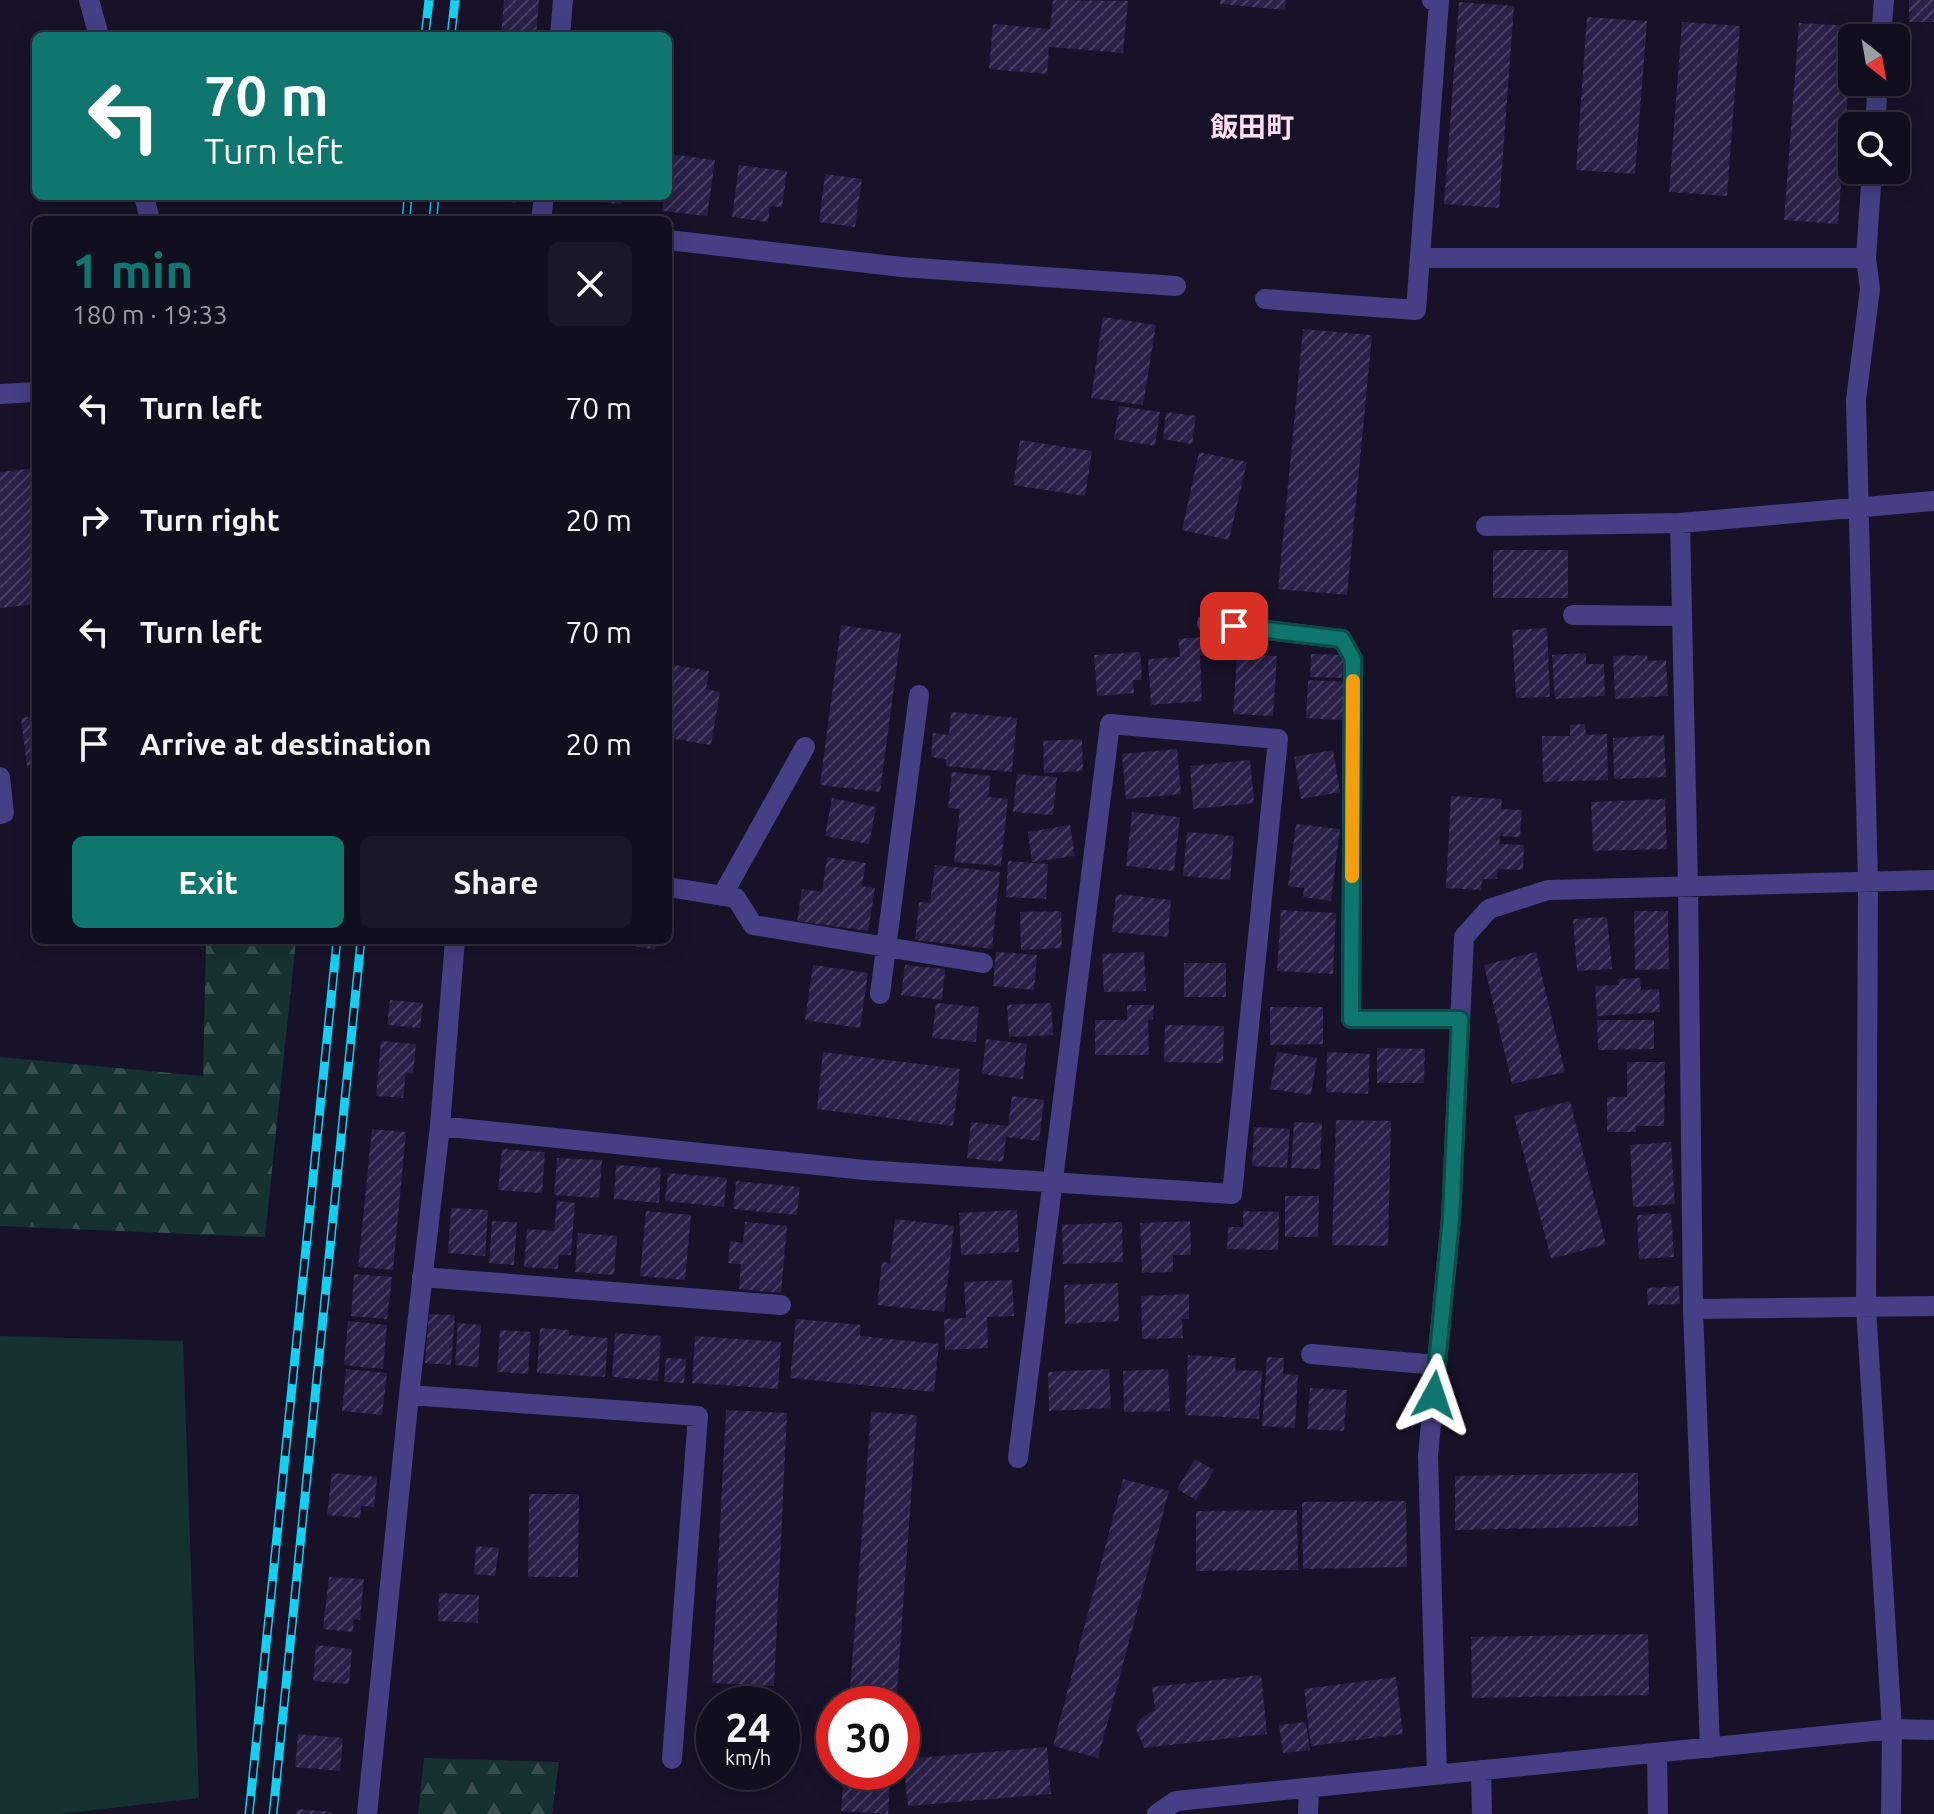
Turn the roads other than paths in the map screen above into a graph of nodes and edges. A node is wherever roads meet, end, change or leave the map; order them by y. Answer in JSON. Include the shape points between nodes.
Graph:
{"nodes":[{"id":1,"x":89,"y":0,"type":"edge"},
{"id":2,"x":563,"y":0,"type":"edge"},
{"id":3,"x":1432,"y":0,"type":"edge"},
{"id":4,"x":1884,"y":0,"type":"edge"},
{"id":5,"x":1882,"y":24,"type":"edge"},
{"id":6,"x":98,"y":32,"type":"edge"},
{"id":7,"x":560,"y":32,"type":"edge"},
{"id":8,"x":1871,"y":184,"type":"edge"},
{"id":9,"x":672,"y":240,"type":"edge"},
{"id":10,"x":1420,"y":258,"type":"junction"},
{"id":11,"x":1866,"y":258,"type":"junction"},
{"id":12,"x":1176,"y":286,"type":"dead end"},
{"id":13,"x":1265,"y":299,"type":"dead end"},
{"id":14,"x":1,"y":389,"type":"edge"},
{"id":15,"x":32,"y":392,"type":"edge"},
{"id":16,"x":1934,"y":501,"type":"edge"},
{"id":17,"x":1858,"y":508,"type":"junction"},
{"id":18,"x":1680,"y":523,"type":"junction"},
{"id":19,"x":1486,"y":526,"type":"dead end"},
{"id":20,"x":1573,"y":615,"type":"dead end"},
{"id":21,"x":1682,"y":616,"type":"junction"},
{"id":22,"x":1207,"y":623,"type":"dead end"},
{"id":23,"x":919,"y":695,"type":"dead end"},
{"id":24,"x":805,"y":747,"type":"dead end"},
{"id":25,"x":0,"y":777,"type":"edge"},
{"id":26,"x":0,"y":814,"type":"edge"},
{"id":27,"x":1934,"y":880,"type":"edge"},
{"id":28,"x":1868,"y":882,"type":"junction"},
{"id":29,"x":1688,"y":885,"type":"junction"},
{"id":30,"x":672,"y":888,"type":"edge"},
{"id":31,"x":722,"y":896,"type":"junction"},
{"id":32,"x":455,"y":944,"type":"edge"},
{"id":33,"x":887,"y":948,"type":"junction"},
{"id":34,"x":983,"y":963,"type":"dead end"},
{"id":35,"x":880,"y":994,"type":"dead end"},
{"id":36,"x":1460,"y":1019,"type":"junction"},
{"id":37,"x":440,"y":1126,"type":"junction"},
{"id":38,"x":1053,"y":1183,"type":"junction"},
{"id":39,"x":422,"y":1277,"type":"junction"},
{"id":40,"x":781,"y":1305,"type":"dead end"},
{"id":41,"x":1934,"y":1306,"type":"edge"},
{"id":42,"x":1866,"y":1307,"type":"junction"},
{"id":43,"x":1693,"y":1309,"type":"junction"},
{"id":44,"x":1311,"y":1354,"type":"dead end"},
{"id":45,"x":1437,"y":1365,"type":"junction"},
{"id":46,"x":409,"y":1395,"type":"junction"},
{"id":47,"x":1018,"y":1458,"type":"dead end"},
{"id":48,"x":1892,"y":1729,"type":"junction"},
{"id":49,"x":1934,"y":1730,"type":"edge"},
{"id":50,"x":1710,"y":1748,"type":"junction"},
{"id":51,"x":1657,"y":1753,"type":"junction"},
{"id":52,"x":672,"y":1759,"type":"dead end"},
{"id":53,"x":1481,"y":1770,"type":"junction"},
{"id":54,"x":1437,"y":1775,"type":"junction"},
{"id":55,"x":1309,"y":1788,"type":"junction"},
{"id":56,"x":367,"y":1814,"type":"edge"},
{"id":57,"x":1157,"y":1814,"type":"edge"},
{"id":58,"x":1308,"y":1814,"type":"edge"},
{"id":59,"x":1482,"y":1814,"type":"edge"},
{"id":60,"x":1658,"y":1814,"type":"edge"},
{"id":61,"x":1891,"y":1814,"type":"edge"}],
"edges":[{"from":1,"to":6,"type":"street"},
{"from":2,"to":7,"type":"street"},
{"from":3,"to":10,"type":"street","via":[[1439,1]]},
{"from":4,"to":5,"type":"street"},
{"from":8,"to":11,"type":"street"},
{"from":9,"to":12,"type":"street","via":[[902,267]]},
{"from":10,"to":11,"type":"street"},
{"from":10,"to":13,"type":"street","via":[[1416,310]]},
{"from":11,"to":17,"type":"street","via":[[1870,289],[1856,400]]},
{"from":14,"to":15,"type":"street"},
{"from":16,"to":17,"type":"street"},
{"from":17,"to":18,"type":"street"},
{"from":17,"to":28,"type":"street"},
{"from":18,"to":19,"type":"street"},
{"from":18,"to":21,"type":"street"},
{"from":20,"to":21,"type":"street"},
{"from":21,"to":29,"type":"street"},
{"from":22,"to":36,"type":"street","via":[[1342,639],[1353,659],[1351,1019]]},
{"from":23,"to":33,"type":"street"},
{"from":24,"to":31,"type":"street"},
{"from":25,"to":26,"type":"street"},
{"from":27,"to":28,"type":"street"},
{"from":28,"to":29,"type":"street"},
{"from":28,"to":42,"type":"street"},
{"from":29,"to":36,"type":"street","via":[[1548,890],[1489,909],[1464,937]]},
{"from":29,"to":43,"type":"street"},
{"from":30,"to":31,"type":"street"},
{"from":31,"to":33,"type":"street","via":[[736,898],[753,925]]},
{"from":32,"to":37,"type":"street"},
{"from":33,"to":34,"type":"street"},
{"from":33,"to":35,"type":"street"},
{"from":36,"to":45,"type":"street","via":[[1451,1218]]},
{"from":37,"to":38,"type":"street","via":[[865,1170]]},
{"from":37,"to":39,"type":"street"},
{"from":38,"to":38,"type":"street","via":[[1110,724],[1278,739],[1232,1194]]},
{"from":38,"to":47,"type":"street"},
{"from":39,"to":40,"type":"street"},
{"from":39,"to":46,"type":"street"},
{"from":41,"to":42,"type":"street"},
{"from":42,"to":43,"type":"street"},
{"from":42,"to":48,"type":"street"},
{"from":43,"to":50,"type":"street"},
{"from":44,"to":45,"type":"street"},
{"from":45,"to":54,"type":"street","via":[[1428,1455]]},
{"from":46,"to":52,"type":"street","via":[[698,1416]]},
{"from":46,"to":56,"type":"street"},
{"from":48,"to":49,"type":"street"},
{"from":48,"to":50,"type":"street"},
{"from":48,"to":61,"type":"street"},
{"from":50,"to":51,"type":"street"},
{"from":51,"to":53,"type":"street"},
{"from":51,"to":60,"type":"street"},
{"from":53,"to":54,"type":"street"},
{"from":53,"to":59,"type":"street"},
{"from":54,"to":55,"type":"street"},
{"from":55,"to":57,"type":"street","via":[[1176,1801]]},
{"from":55,"to":58,"type":"street"}]}
